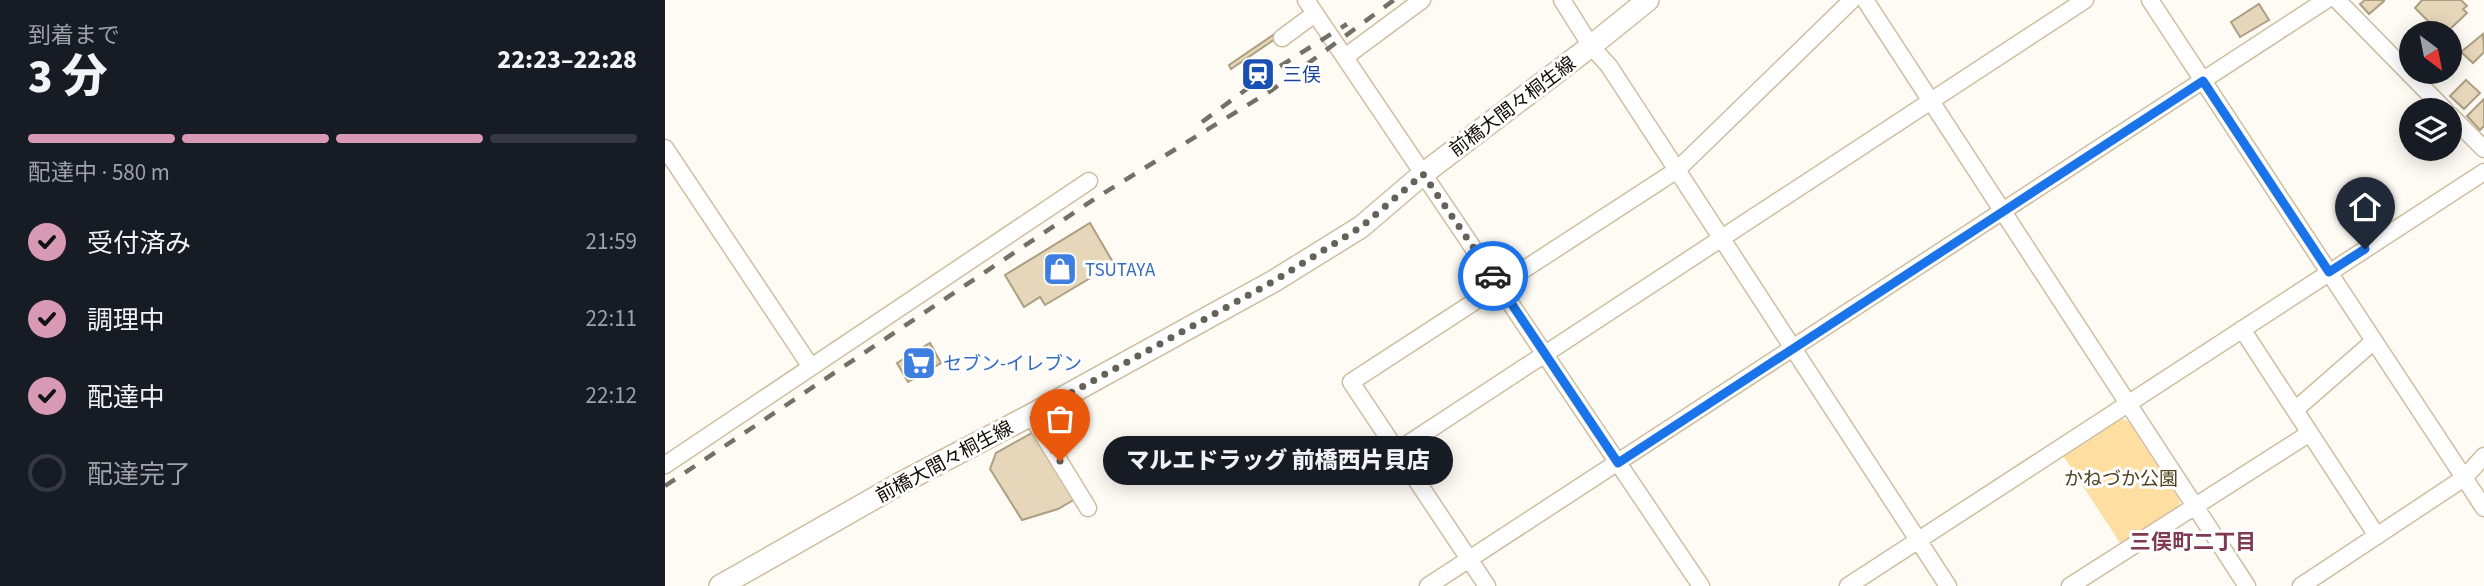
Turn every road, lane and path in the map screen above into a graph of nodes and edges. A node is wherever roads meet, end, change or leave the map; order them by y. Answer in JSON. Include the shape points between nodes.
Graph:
{"nodes":[{"id":1,"x":1306,"y":0,"type":"edge"},
{"id":2,"x":1422,"y":0,"type":"edge"},
{"id":3,"x":1562,"y":0,"type":"edge"},
{"id":4,"x":1648,"y":0,"type":"edge"},
{"id":5,"x":1852,"y":0,"type":"edge"},
{"id":6,"x":1865,"y":0,"type":"edge"},
{"id":7,"x":2085,"y":0,"type":"edge"},
{"id":8,"x":2150,"y":0,"type":"edge"},
{"id":9,"x":2326,"y":0,"type":"edge"},
{"id":10,"x":2337,"y":0,"type":"edge"},
{"id":11,"x":1309,"y":18,"type":"dead end"},
{"id":12,"x":1282,"y":38,"type":"dead end"},
{"id":13,"x":1591,"y":46,"type":"junction"},
{"id":14,"x":1345,"y":57,"type":"junction"},
{"id":15,"x":2203,"y":81,"type":"junction"},
{"id":16,"x":2433,"y":98,"type":"edge"},
{"id":17,"x":1932,"y":102,"type":"junction"},
{"id":18,"x":2462,"y":127,"type":"edge"},
{"id":19,"x":665,"y":148,"type":"edge"},
{"id":20,"x":2484,"y":149,"type":"edge"},
{"id":21,"x":1677,"y":170,"type":"junction"},
{"id":22,"x":2484,"y":172,"type":"edge"},
{"id":23,"x":1423,"y":174,"type":"junction"},
{"id":24,"x":1089,"y":181,"type":"dead end"},
{"id":25,"x":2003,"y":211,"type":"junction"},
{"id":26,"x":1721,"y":239,"type":"junction"},
{"id":27,"x":2329,"y":272,"type":"junction"},
{"id":28,"x":1499,"y":286,"type":"junction"},
{"id":29,"x":2242,"y":329,"type":"junction"},
{"id":30,"x":2374,"y":341,"type":"junction"},
{"id":31,"x":1793,"y":348,"type":"junction"},
{"id":32,"x":1545,"y":354,"type":"junction"},
{"id":33,"x":811,"y":367,"type":"junction"},
{"id":34,"x":2128,"y":404,"type":"junction"},
{"id":35,"x":2295,"y":410,"type":"junction"},
{"id":36,"x":1031,"y":415,"type":"junction"},
{"id":37,"x":2310,"y":433,"type":"junction"},
{"id":38,"x":1397,"y":452,"type":"junction"},
{"id":39,"x":2484,"y":456,"type":"edge"},
{"id":40,"x":1618,"y":463,"type":"junction"},
{"id":41,"x":665,"y":465,"type":"edge"},
{"id":42,"x":2464,"y":478,"type":"junction"},
{"id":43,"x":2194,"y":505,"type":"junction"},
{"id":44,"x":1088,"y":508,"type":"dead end"},
{"id":45,"x":2484,"y":508,"type":"edge"},
{"id":46,"x":2377,"y":536,"type":"junction"},
{"id":47,"x":1919,"y":540,"type":"junction"},
{"id":48,"x":1469,"y":560,"type":"junction"},
{"id":49,"x":720,"y":586,"type":"edge"},
{"id":50,"x":1428,"y":586,"type":"edge"},
{"id":51,"x":1487,"y":586,"type":"edge"},
{"id":52,"x":1701,"y":586,"type":"edge"},
{"id":53,"x":1848,"y":586,"type":"edge"},
{"id":54,"x":1948,"y":586,"type":"edge"},
{"id":55,"x":2070,"y":586,"type":"edge"},
{"id":56,"x":2247,"y":586,"type":"edge"},
{"id":57,"x":2301,"y":586,"type":"edge"}],
"edges":[{"from":1,"to":14,"type":"street"},
{"from":2,"to":14,"type":"street"},
{"from":3,"to":13,"type":"street"},
{"from":4,"to":13,"type":"main road","name":"前橋大間々桐生線"},
{"from":5,"to":21,"type":"street"},
{"from":6,"to":17,"type":"street"},
{"from":7,"to":17,"type":"street"},
{"from":8,"to":15,"type":"street"},
{"from":9,"to":15,"type":"street"},
{"from":10,"to":16,"type":"street"},
{"from":11,"to":12,"type":"street"},
{"from":13,"to":21,"type":"street"},
{"from":13,"to":23,"type":"main road","name":"前橋大間々桐生線"},
{"from":14,"to":23,"type":"street"},
{"from":15,"to":25,"type":"street"},
{"from":15,"to":27,"type":"street"},
{"from":17,"to":25,"type":"street"},
{"from":17,"to":26,"type":"street"},
{"from":18,"to":20,"type":"street"},
{"from":19,"to":33,"type":"street"},
{"from":21,"to":26,"type":"street"},
{"from":21,"to":28,"type":"street"},
{"from":22,"to":27,"type":"street"},
{"from":23,"to":28,"type":"street"},
{"from":23,"to":36,"type":"main road","name":"前橋大間々桐生線","via":[[1361,227],[1285,274]]},
{"from":24,"to":33,"type":"street"},
{"from":25,"to":31,"type":"street"},
{"from":25,"to":34,"type":"street"},
{"from":26,"to":31,"type":"street"},
{"from":26,"to":32,"type":"street"},
{"from":27,"to":29,"type":"street"},
{"from":27,"to":30,"type":"street"},
{"from":28,"to":32,"type":"street"},
{"from":28,"to":38,"type":"street","via":[[1351,382]]},
{"from":29,"to":34,"type":"street"},
{"from":29,"to":35,"type":"street"},
{"from":30,"to":35,"type":"street"},
{"from":30,"to":42,"type":"street"},
{"from":31,"to":40,"type":"street"},
{"from":31,"to":47,"type":"street"},
{"from":32,"to":38,"type":"street"},
{"from":32,"to":40,"type":"street"},
{"from":33,"to":41,"type":"street"},
{"from":34,"to":43,"type":"street"},
{"from":34,"to":47,"type":"street"},
{"from":35,"to":37,"type":"street"},
{"from":36,"to":44,"type":"street"},
{"from":36,"to":49,"type":"main road","name":"前橋大間々桐生線"},
{"from":37,"to":43,"type":"street"},
{"from":37,"to":46,"type":"street"},
{"from":38,"to":48,"type":"street"},
{"from":39,"to":42,"type":"street"},
{"from":40,"to":48,"type":"street"},
{"from":40,"to":52,"type":"street"},
{"from":42,"to":45,"type":"street"},
{"from":42,"to":46,"type":"street"},
{"from":43,"to":55,"type":"street"},
{"from":43,"to":56,"type":"street"},
{"from":46,"to":57,"type":"street"},
{"from":47,"to":53,"type":"street"},
{"from":47,"to":54,"type":"street"},
{"from":48,"to":50,"type":"street"},
{"from":48,"to":51,"type":"street"}]}
